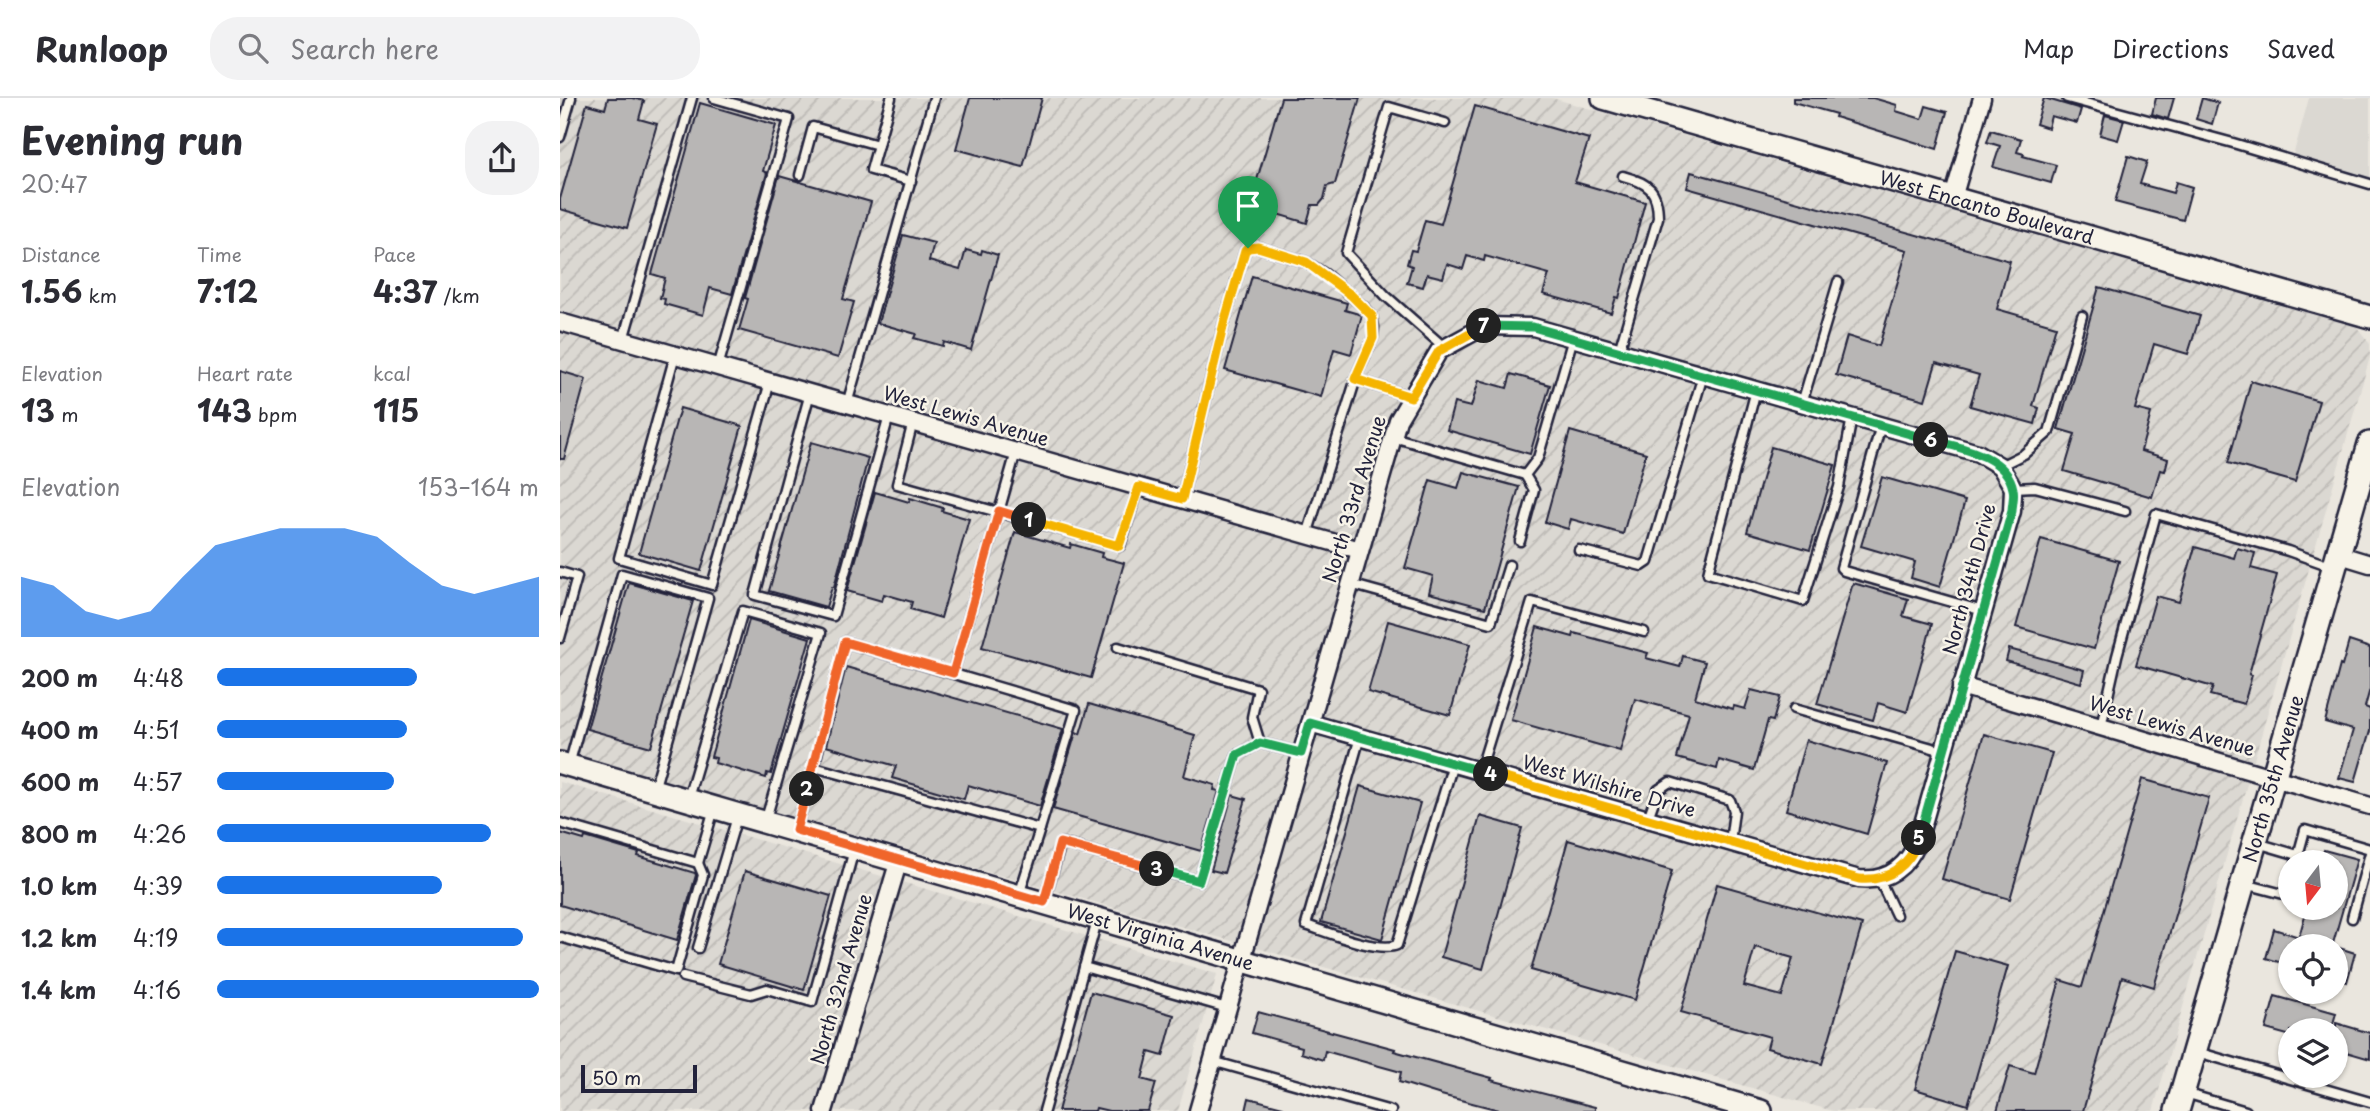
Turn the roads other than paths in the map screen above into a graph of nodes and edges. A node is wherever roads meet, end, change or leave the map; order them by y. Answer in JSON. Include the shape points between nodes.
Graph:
{"nodes":[{"id":1,"x":571,"y":98,"type":"edge"},
{"id":2,"x":692,"y":98,"type":"edge"},
{"id":3,"x":714,"y":98,"type":"edge"},
{"id":4,"x":891,"y":98,"type":"edge"},
{"id":5,"x":934,"y":98,"type":"edge"},
{"id":6,"x":1603,"y":98,"type":"edge"},
{"id":7,"x":1982,"y":98,"type":"edge"},
{"id":8,"x":2067,"y":98,"type":"edge"},
{"id":9,"x":1445,"y":123,"type":"dead end"},
{"id":10,"x":560,"y":137,"type":"edge"},
{"id":11,"x":878,"y":145,"type":"junction"},
{"id":12,"x":800,"y":175,"type":"dead end"},
{"id":13,"x":1623,"y":176,"type":"dead end"},
{"id":14,"x":911,"y":181,"type":"junction"},
{"id":15,"x":2370,"y":184,"type":"edge"},
{"id":16,"x":1952,"y":198,"type":"junction"},
{"id":17,"x":1838,"y":282,"type":"dead end"},
{"id":18,"x":2082,"y":316,"type":"dead end"},
{"id":19,"x":2370,"y":317,"type":"edge"},
{"id":20,"x":560,"y":322,"type":"edge"},
{"id":21,"x":1573,"y":338,"type":"junction"},
{"id":22,"x":623,"y":340,"type":"junction"},
{"id":23,"x":1445,"y":348,"type":"junction"},
{"id":24,"x":1619,"y":351,"type":"junction"},
{"id":25,"x":675,"y":355,"type":"junction"},
{"id":26,"x":718,"y":367,"type":"junction"},
{"id":27,"x":1703,"y":375,"type":"junction"},
{"id":28,"x":1355,"y":379,"type":"junction"},
{"id":29,"x":771,"y":382,"type":"junction"},
{"id":30,"x":1756,"y":390,"type":"junction"},
{"id":31,"x":810,"y":393,"type":"junction"},
{"id":32,"x":1411,"y":397,"type":"junction"},
{"id":33,"x":1802,"y":403,"type":"junction"},
{"id":34,"x":847,"y":404,"type":"junction"},
{"id":35,"x":889,"y":416,"type":"junction"},
{"id":36,"x":1852,"y":417,"type":"junction"},
{"id":37,"x":913,"y":422,"type":"junction"},
{"id":38,"x":1881,"y":425,"type":"junction"},
{"id":39,"x":1393,"y":437,"type":"junction"},
{"id":40,"x":2370,"y":444,"type":"edge"},
{"id":41,"x":1016,"y":452,"type":"junction"},
{"id":42,"x":2000,"y":466,"type":"junction"},
{"id":43,"x":1525,"y":475,"type":"junction"},
{"id":44,"x":1139,"y":487,"type":"junction"},
{"id":45,"x":2013,"y":488,"type":"junction"},
{"id":46,"x":1182,"y":499,"type":"junction"},
{"id":47,"x":999,"y":511,"type":"junction"},
{"id":48,"x":2125,"y":512,"type":"dead end"},
{"id":49,"x":1307,"y":535,"type":"junction"},
{"id":50,"x":1520,"y":541,"type":"dead end"},
{"id":51,"x":1360,"y":550,"type":"junction"},
{"id":52,"x":1579,"y":550,"type":"dead end"},
{"id":53,"x":2335,"y":561,"type":"junction"},
{"id":54,"x":2370,"y":564,"type":"edge"},
{"id":55,"x":1508,"y":565,"type":"dead end"},
{"id":56,"x":560,"y":572,"type":"edge"},
{"id":57,"x":1350,"y":584,"type":"junction"},
{"id":58,"x":1983,"y":611,"type":"junction"},
{"id":59,"x":1644,"y":632,"type":"dead end"},
{"id":60,"x":560,"y":638,"type":"edge"},
{"id":61,"x":1118,"y":648,"type":"dead end"},
{"id":62,"x":953,"y":673,"type":"junction"},
{"id":63,"x":1961,"y":686,"type":"junction"},
{"id":64,"x":1794,"y":709,"type":"dead end"},
{"id":65,"x":1310,"y":723,"type":"junction"},
{"id":66,"x":2101,"y":727,"type":"junction"},
{"id":67,"x":1360,"y":737,"type":"junction"},
{"id":68,"x":1260,"y":743,"type":"junction"},
{"id":69,"x":1943,"y":751,"type":"junction"},
{"id":70,"x":1301,"y":753,"type":"junction"},
{"id":71,"x":1454,"y":764,"type":"junction"},
{"id":72,"x":564,"y":765,"type":"edge"},
{"id":73,"x":814,"y":767,"type":"junction"},
{"id":74,"x":1480,"y":771,"type":"junction"},
{"id":75,"x":2272,"y":777,"type":"junction"},
{"id":76,"x":654,"y":790,"type":"junction"},
{"id":77,"x":688,"y":800,"type":"junction"},
{"id":78,"x":2370,"y":806,"type":"edge"},
{"id":79,"x":714,"y":807,"type":"junction"},
{"id":80,"x":738,"y":814,"type":"junction"},
{"id":81,"x":1648,"y":818,"type":"junction"},
{"id":82,"x":765,"y":822,"type":"junction"},
{"id":83,"x":560,"y":823,"type":"edge"},
{"id":84,"x":1040,"y":829,"type":"junction"},
{"id":85,"x":796,"y":830,"type":"junction"},
{"id":86,"x":1730,"y":842,"type":"junction"},
{"id":87,"x":2253,"y":842,"type":"junction"},
{"id":88,"x":855,"y":848,"type":"junction"},
{"id":89,"x":2299,"y":850,"type":"edge"},
{"id":90,"x":2370,"y":851,"type":"edge"},
{"id":91,"x":2278,"y":852,"type":"edge"},
{"id":92,"x":898,"y":860,"type":"junction"},
{"id":93,"x":698,"y":863,"type":"junction"},
{"id":94,"x":1879,"y":879,"type":"junction"},
{"id":95,"x":2242,"y":883,"type":"junction"},
{"id":96,"x":2278,"y":893,"type":"edge"},
{"id":97,"x":1019,"y":895,"type":"junction"},
{"id":98,"x":1044,"y":902,"type":"junction"},
{"id":99,"x":1896,"y":915,"type":"dead end"},
{"id":100,"x":1098,"y":918,"type":"junction"},
{"id":101,"x":2352,"y":918,"type":"dead end"},
{"id":102,"x":560,"y":937,"type":"edge"},
{"id":103,"x":698,"y":948,"type":"dead end"},
{"id":104,"x":1241,"y":960,"type":"junction"},
{"id":105,"x":1084,"y":967,"type":"junction"},
{"id":106,"x":683,"y":977,"type":"dead end"},
{"id":107,"x":1227,"y":1008,"type":"junction"},
{"id":108,"x":2194,"y":1052,"type":"junction"},
{"id":109,"x":1212,"y":1061,"type":"junction"},
{"id":110,"x":2179,"y":1102,"type":"edge"},
{"id":111,"x":2370,"y":1102,"type":"edge"},
{"id":112,"x":824,"y":1111,"type":"edge"},
{"id":113,"x":1044,"y":1111,"type":"edge"},
{"id":114,"x":1198,"y":1111,"type":"edge"},
{"id":115,"x":1391,"y":1111,"type":"edge"},
{"id":116,"x":1761,"y":1111,"type":"edge"},
{"id":117,"x":2246,"y":1111,"type":"edge"}],
"edges":[{"from":1,"to":10,"type":"lane"},
{"from":2,"to":22,"type":"lane"},
{"from":3,"to":26,"type":"lane","via":[[789,119]]},
{"from":4,"to":11,"type":"lane"},
{"from":5,"to":14,"type":"lane"},
{"from":6,"to":16,"type":"street","name":"West Encanto Boulevard"},
{"from":7,"to":16,"type":"street"},
{"from":8,"to":15,"type":"lane"},
{"from":9,"to":23,"type":"lane","via":[[1389,107],[1346,253]]},
{"from":11,"to":12,"type":"lane","via":[[813,127]]},
{"from":11,"to":14,"type":"lane","via":[[871,170]]},
{"from":13,"to":24,"type":"lane","via":[[1651,188],[1658,218]]},
{"from":14,"to":34,"type":"lane"},
{"from":16,"to":19,"type":"street","name":"West Encanto Boulevard"},
{"from":17,"to":33,"type":"lane"},
{"from":18,"to":42,"type":"lane","via":[[2049,432],[2024,454]]},
{"from":20,"to":22,"type":"street","name":"West Lewis Avenue"},
{"from":21,"to":23,"type":"street","name":"North 33rd Avenue","via":[[1533,327],[1485,326]]},
{"from":21,"to":24,"type":"street","name":"North 33rd Avenue"},
{"from":21,"to":43,"type":"lane","via":[[1538,458]]},
{"from":22,"to":25,"type":"street","name":"West Lewis Avenue"},
{"from":23,"to":32,"type":"street","name":"North 33rd Avenue"},
{"from":24,"to":27,"type":"street","name":"North 33rd Avenue"},
{"from":25,"to":26,"type":"street","name":"West Lewis Avenue"},
{"from":25,"to":29,"type":"lane","via":[[619,558],[712,585]]},
{"from":26,"to":29,"type":"street","name":"West Lewis Avenue"},
{"from":27,"to":30,"type":"street","name":"North 33rd Avenue"},
{"from":27,"to":52,"type":"lane","via":[[1648,562],[1642,566]]},
{"from":28,"to":32,"type":"lane"},
{"from":28,"to":46,"type":"lane","via":[[1373,338],[1372,316],[1306,262],[1248,248],[1224,323]]},
{"from":28,"to":49,"type":"lane"},
{"from":29,"to":31,"type":"street","name":"West Lewis Avenue"},
{"from":30,"to":33,"type":"street","name":"North 33rd Avenue"},
{"from":30,"to":36,"type":"lane","via":[[1708,573],[1803,601],[1839,486]]},
{"from":31,"to":34,"type":"street","name":"West Lewis Avenue"},
{"from":31,"to":35,"type":"lane","via":[[755,595],[833,617]]},
{"from":32,"to":39,"type":"street","name":"North 33rd Avenue"},
{"from":33,"to":36,"type":"street","name":"North 33rd Avenue"},
{"from":34,"to":35,"type":"street","name":"West Lewis Avenue"},
{"from":35,"to":37,"type":"street","name":"West Lewis Avenue"},
{"from":36,"to":38,"type":"street","name":"North 33rd Avenue"},
{"from":37,"to":41,"type":"street","name":"West Lewis Avenue"},
{"from":37,"to":47,"type":"lane","via":[[897,484]]},
{"from":38,"to":42,"type":"street","name":"North 33rd Avenue","via":[[1978,453]]},
{"from":38,"to":58,"type":"lane","via":[[1841,568]]},
{"from":39,"to":43,"type":"lane"},
{"from":39,"to":51,"type":"street","name":"North 33rd Avenue"},
{"from":40,"to":53,"type":"main road","name":"North 35th Avenue"},
{"from":41,"to":44,"type":"street","name":"West Lewis Avenue"},
{"from":41,"to":47,"type":"lane"},
{"from":42,"to":45,"type":"street","name":"North 34th Drive"},
{"from":43,"to":50,"type":"lane","via":[[1534,490]]},
{"from":44,"to":46,"type":"street","name":"West Lewis Avenue"},
{"from":44,"to":47,"type":"lane","via":[[1119,546]]},
{"from":45,"to":48,"type":"lane","via":[[2035,487]]},
{"from":45,"to":58,"type":"street","name":"North 34th Drive","via":[[2012,511]]},
{"from":46,"to":49,"type":"street","name":"West Lewis Avenue"},
{"from":47,"to":62,"type":"lane"},
{"from":49,"to":51,"type":"street","name":"West Lewis Avenue"},
{"from":51,"to":57,"type":"street","name":"North 33rd Avenue"},
{"from":53,"to":54,"type":"street"},
{"from":53,"to":66,"type":"lane","via":[[2156,514]]},
{"from":53,"to":75,"type":"main road","name":"North 35th Avenue"},
{"from":55,"to":57,"type":"lane","via":[[1491,623]]},
{"from":56,"to":60,"type":"lane","via":[[577,578]]},
{"from":57,"to":65,"type":"street","name":"North 33rd Avenue"},
{"from":58,"to":63,"type":"street","name":"North 34th Drive"},
{"from":59,"to":74,"type":"lane","via":[[1532,602]]},
{"from":61,"to":68,"type":"lane","via":[[1258,689],[1252,717]]},
{"from":62,"to":73,"type":"lane","via":[[845,642]]},
{"from":62,"to":84,"type":"lane","via":[[1076,710]]},
{"from":63,"to":66,"type":"street","name":"West Lewis Avenue"},
{"from":63,"to":69,"type":"street","name":"North 34th Drive"},
{"from":64,"to":69,"type":"lane"},
{"from":65,"to":67,"type":"street","name":"West Wilshire Drive"},
{"from":65,"to":70,"type":"street","name":"North 33rd Avenue"},
{"from":66,"to":75,"type":"street","name":"West Lewis Avenue"},
{"from":67,"to":71,"type":"street","name":"West Wilshire Drive"},
{"from":67,"to":71,"type":"lane","via":[[1306,926],[1373,946],[1397,946]]},
{"from":68,"to":70,"type":"lane"},
{"from":68,"to":98,"type":"lane","via":[[1237,755],[1199,881],[1060,843]]},
{"from":69,"to":94,"type":"street","name":"North 34th Drive","via":[[1912,855],[1895,872]]},
{"from":70,"to":104,"type":"street","name":"North 33rd Avenue"},
{"from":71,"to":74,"type":"street","name":"West Wilshire Drive"},
{"from":72,"to":76,"type":"street","name":"West Virginia Avenue"},
{"from":72,"to":76,"type":"lane","via":[[622,573],[708,598]]},
{"from":73,"to":84,"type":"lane"},
{"from":73,"to":85,"type":"lane"},
{"from":74,"to":81,"type":"street","name":"West Wilshire Drive"},
{"from":75,"to":78,"type":"street","name":"West Lewis Avenue"},
{"from":75,"to":87,"type":"main road","name":"North 35th Avenue"},
{"from":76,"to":77,"type":"street","name":"West Virginia Avenue"},
{"from":77,"to":79,"type":"street","name":"West Virginia Avenue"},
{"from":77,"to":82,"type":"lane","via":[[743,611],[821,633]]},
{"from":79,"to":80,"type":"street","name":"West Virginia Avenue"},
{"from":79,"to":93,"type":"lane"},
{"from":80,"to":82,"type":"street","name":"West Virginia Avenue"},
{"from":80,"to":103,"type":"lane"},
{"from":81,"to":86,"type":"street","name":"West Wilshire Drive"},
{"from":81,"to":86,"type":"lane","via":[[1658,790],[1670,782],[1730,800],[1734,811]]},
{"from":82,"to":85,"type":"street","name":"West Virginia Avenue"},
{"from":83,"to":93,"type":"lane"},
{"from":84,"to":97,"type":"lane"},
{"from":85,"to":88,"type":"street","name":"West Virginia Avenue"},
{"from":86,"to":94,"type":"street","name":"West Wilshire Drive","via":[[1859,879]]},
{"from":87,"to":91,"type":"lane"},
{"from":87,"to":95,"type":"main road","name":"North 35th Avenue"},
{"from":88,"to":92,"type":"street","name":"West Virginia Avenue"},
{"from":88,"to":106,"type":"lane","via":[[812,1002],[766,989],[751,994]]},
{"from":89,"to":90,"type":"lane","via":[[2305,830]]},
{"from":90,"to":101,"type":"lane"},
{"from":92,"to":97,"type":"street","name":"West Virginia Avenue"},
{"from":92,"to":112,"type":"street","name":"North 32nd Avenue"},
{"from":93,"to":102,"type":"lane","via":[[703,875],[676,971]]},
{"from":94,"to":99,"type":"lane"},
{"from":95,"to":96,"type":"lane"},
{"from":95,"to":108,"type":"main road","name":"North 35th Avenue"},
{"from":97,"to":98,"type":"street","name":"West Virginia Avenue"},
{"from":98,"to":100,"type":"street","name":"West Virginia Avenue"},
{"from":100,"to":104,"type":"street","name":"West Virginia Avenue"},
{"from":100,"to":105,"type":"lane"},
{"from":104,"to":107,"type":"street","name":"North 33rd Avenue"},
{"from":104,"to":116,"type":"street","name":"West Virginia Avenue"},
{"from":105,"to":107,"type":"lane"},
{"from":105,"to":113,"type":"lane"},
{"from":107,"to":109,"type":"street","name":"North 33rd Avenue"},
{"from":108,"to":110,"type":"main road","name":"North 35th Avenue"},
{"from":108,"to":111,"type":"lane"},
{"from":109,"to":114,"type":"street","name":"North 33rd Avenue"},
{"from":109,"to":115,"type":"lane"},
{"from":110,"to":117,"type":"lane"}]}
